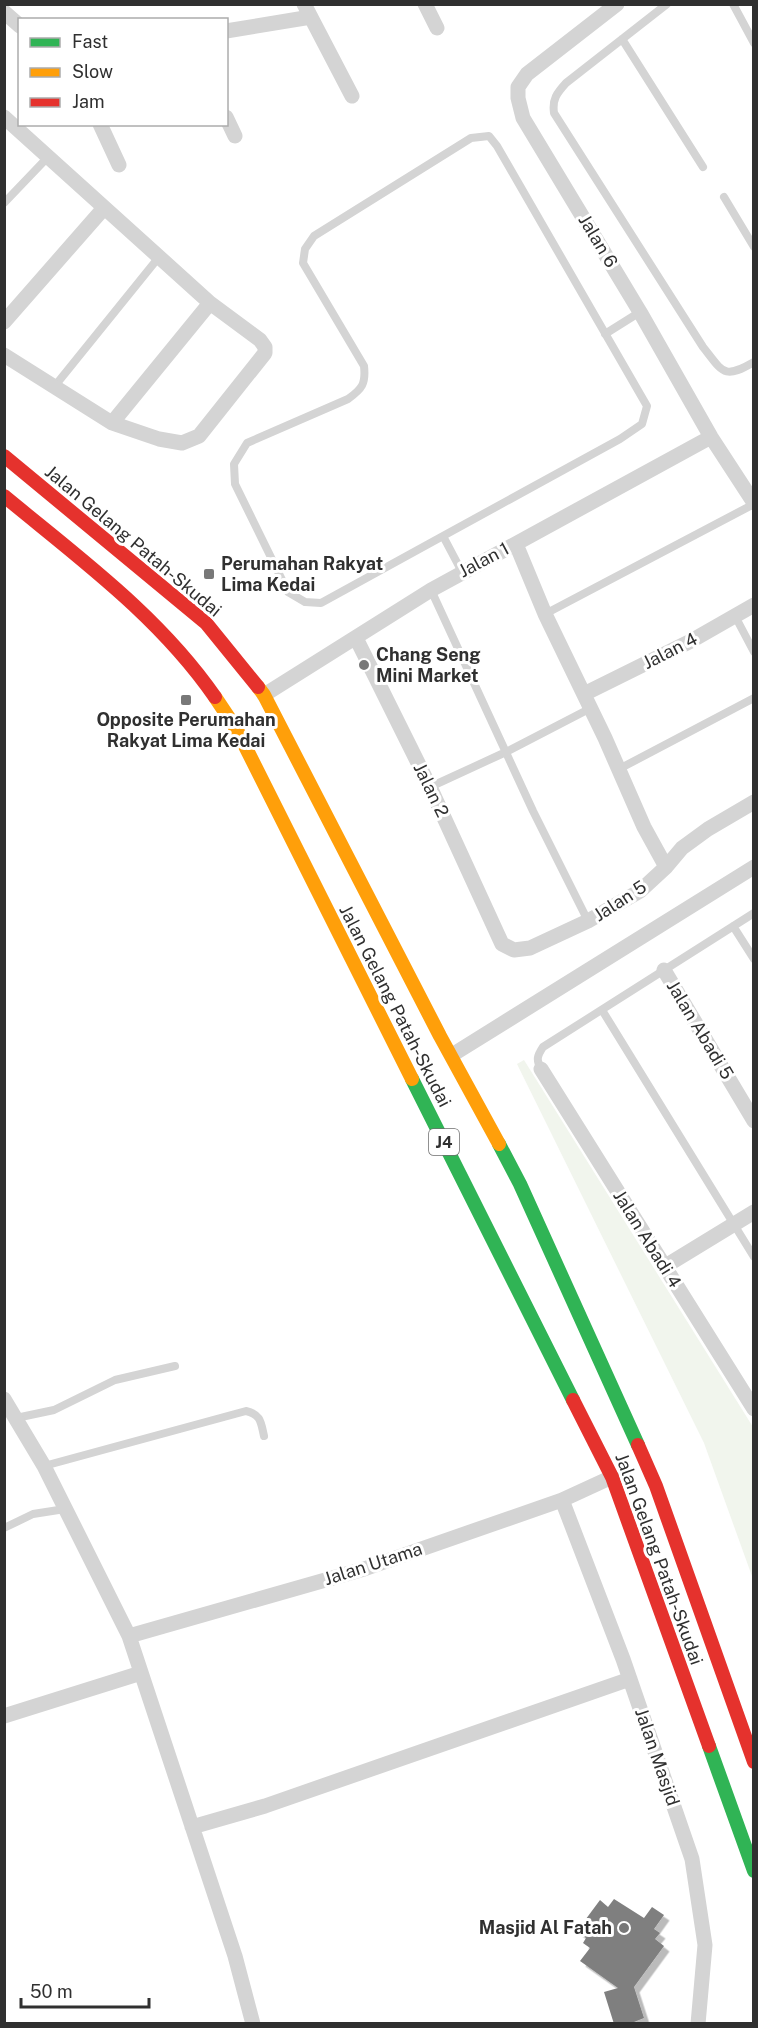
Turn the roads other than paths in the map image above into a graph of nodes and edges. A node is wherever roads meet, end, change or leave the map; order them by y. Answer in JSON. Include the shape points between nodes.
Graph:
{"nodes":[{"id":1,"x":425,"y":4,"type":"edge"},
{"id":2,"x":617,"y":4,"type":"edge"},
{"id":3,"x":667,"y":4,"type":"edge"},
{"id":4,"x":732,"y":4,"type":"edge"},
{"id":5,"x":308,"y":11,"type":"edge"},
{"id":6,"x":4,"y":12,"type":"edge"},
{"id":7,"x":18,"y":24,"type":"edge"},
{"id":8,"x":437,"y":28,"type":"dead end"},
{"id":9,"x":228,"y":31,"type":"edge"},
{"id":10,"x":622,"y":39,"type":"junction"},
{"id":11,"x":753,"y":43,"type":"edge"},
{"id":12,"x":352,"y":96,"type":"dead end"},
{"id":13,"x":4,"y":117,"type":"edge"},
{"id":14,"x":228,"y":121,"type":"edge"},
{"id":15,"x":100,"y":126,"type":"edge"},
{"id":16,"x":235,"y":136,"type":"dead end"},
{"id":17,"x":48,"y":157,"type":"junction"},
{"id":18,"x":118,"y":165,"type":"dead end"},
{"id":19,"x":704,"y":167,"type":"dead end"},
{"id":20,"x":723,"y":198,"type":"dead end"},
{"id":21,"x":4,"y":203,"type":"edge"},
{"id":22,"x":104,"y":208,"type":"junction"},
{"id":23,"x":753,"y":246,"type":"edge"},
{"id":24,"x":159,"y":257,"type":"junction"},
{"id":25,"x":210,"y":303,"type":"junction"},
{"id":26,"x":640,"y":312,"type":"junction"},
{"id":27,"x":4,"y":322,"type":"edge"},
{"id":28,"x":605,"y":334,"type":"junction"},
{"id":29,"x":4,"y":355,"type":"edge"},
{"id":30,"x":753,"y":362,"type":"edge"},
{"id":31,"x":54,"y":387,"type":"junction"},
{"id":32,"x":112,"y":423,"type":"junction"},
{"id":33,"x":711,"y":437,"type":"junction"},
{"id":34,"x":4,"y":456,"type":"edge"},
{"id":35,"x":749,"y":484,"type":"edge"},
{"id":36,"x":4,"y":496,"type":"edge"},
{"id":37,"x":753,"y":503,"type":"edge"},
{"id":38,"x":443,"y":536,"type":"junction"},
{"id":39,"x":516,"y":543,"type":"junction"},
{"id":40,"x":462,"y":572,"type":"junction"},
{"id":41,"x":431,"y":590,"type":"junction"},
{"id":42,"x":753,"y":605,"type":"edge"},
{"id":43,"x":545,"y":614,"type":"junction"},
{"id":44,"x":735,"y":616,"type":"junction"},
{"id":45,"x":356,"y":638,"type":"junction"},
{"id":46,"x":753,"y":652,"type":"edge"},
{"id":47,"x":584,"y":694,"type":"junction"},
{"id":48,"x":264,"y":695,"type":"junction"},
{"id":49,"x":753,"y":698,"type":"edge"},
{"id":50,"x":591,"y":708,"type":"junction"},
{"id":51,"x":506,"y":752,"type":"junction"},
{"id":52,"x":619,"y":769,"type":"junction"},
{"id":53,"x":430,"y":787,"type":"junction"},
{"id":54,"x":753,"y":802,"type":"edge"},
{"id":55,"x":666,"y":867,"type":"junction"},
{"id":56,"x":753,"y":867,"type":"edge"},
{"id":57,"x":753,"y":913,"type":"edge"},
{"id":58,"x":588,"y":921,"type":"junction"},
{"id":59,"x":733,"y":926,"type":"junction"},
{"id":60,"x":502,"y":944,"type":"joint"},
{"id":61,"x":753,"y":959,"type":"edge"},
{"id":62,"x":664,"y":970,"type":"junction"},
{"id":63,"x":602,"y":1010,"type":"junction"},
{"id":64,"x":452,"y":1055,"type":"junction"},
{"id":65,"x":541,"y":1069,"type":"joint"},
{"id":66,"x":753,"y":1121,"type":"edge"},
{"id":67,"x":753,"y":1212,"type":"edge"},
{"id":68,"x":733,"y":1224,"type":"junction"},
{"id":69,"x":753,"y":1257,"type":"edge"},
{"id":70,"x":664,"y":1267,"type":"junction"},
{"id":71,"x":175,"y":1366,"type":"dead end"},
{"id":72,"x":4,"y":1400,"type":"edge"},
{"id":73,"x":753,"y":1409,"type":"edge"},
{"id":74,"x":16,"y":1418,"type":"junction"},
{"id":75,"x":264,"y":1436,"type":"dead end"},
{"id":76,"x":44,"y":1466,"type":"junction"},
{"id":77,"x":612,"y":1477,"type":"junction"},
{"id":78,"x":561,"y":1500,"type":"junction"},
{"id":79,"x":65,"y":1509,"type":"junction"},
{"id":80,"x":4,"y":1528,"type":"edge"},
{"id":81,"x":129,"y":1636,"type":"junction"},
{"id":82,"x":141,"y":1673,"type":"junction"},
{"id":83,"x":630,"y":1679,"type":"junction"},
{"id":84,"x":4,"y":1716,"type":"edge"},
{"id":85,"x":753,"y":1762,"type":"edge"},
{"id":86,"x":192,"y":1827,"type":"junction"},
{"id":87,"x":753,"y":1871,"type":"edge"},
{"id":88,"x":253,"y":2024,"type":"edge"},
{"id":89,"x":698,"y":2024,"type":"edge"}],
"edges":[{"from":1,"to":8,"type":"street"},
{"from":2,"to":26,"type":"street","name":"Jalan 6","via":[[527,74],[518,87],[518,98],[523,118]]},
{"from":3,"to":10,"type":"lane"},
{"from":4,"to":11,"type":"lane"},
{"from":5,"to":9,"type":"street"},
{"from":5,"to":12,"type":"street"},
{"from":6,"to":7,"type":"street"},
{"from":10,"to":19,"type":"lane"},
{"from":10,"to":30,"type":"lane","via":[[566,83],[552,103],[554,113],[703,347],[719,367],[730,373]]},
{"from":13,"to":17,"type":"street"},
{"from":14,"to":16,"type":"street"},
{"from":15,"to":18,"type":"street"},
{"from":17,"to":21,"type":"lane"},
{"from":17,"to":22,"type":"street"},
{"from":20,"to":23,"type":"lane"},
{"from":22,"to":24,"type":"street"},
{"from":22,"to":27,"type":"street"},
{"from":24,"to":25,"type":"street"},
{"from":24,"to":31,"type":"lane"},
{"from":25,"to":32,"type":"street"},
{"from":25,"to":32,"type":"street","via":[[260,340],[265,353],[199,436],[182,444]]},
{"from":26,"to":28,"type":"lane"},
{"from":26,"to":33,"type":"street","name":"Jalan 6"},
{"from":28,"to":38,"type":"lane","via":[[647,406],[642,424]]},
{"from":28,"to":38,"type":"lane","via":[[489,136],[471,138],[314,236],[305,249],[303,263],[364,366],[362,389],[348,399],[247,443],[234,464],[235,484],[288,591],[305,602],[321,603]]},
{"from":29,"to":31,"type":"street"},
{"from":31,"to":32,"type":"street"},
{"from":33,"to":35,"type":"street","name":"Jalan 6"},
{"from":33,"to":39,"type":"street","name":"Jalan 1"},
{"from":34,"to":48,"type":"main road","name":"Jalan Gelang Patah-Skudai","via":[[206,623]]},
{"from":35,"to":37,"type":"street","name":"Jalan 6"},
{"from":36,"to":77,"type":"main road","name":"Jalan Gelang Patah-Skudai","number":"J4","via":[[153,622],[209,687],[237,730]]},
{"from":37,"to":43,"type":"lane"},
{"from":38,"to":40,"type":"lane"},
{"from":39,"to":40,"type":"street","name":"Jalan 1"},
{"from":39,"to":43,"type":"street"},
{"from":40,"to":41,"type":"street","name":"Jalan 1"},
{"from":41,"to":45,"type":"street","name":"Jalan 1"},
{"from":41,"to":51,"type":"lane"},
{"from":42,"to":44,"type":"street","name":"Jalan 4"},
{"from":43,"to":47,"type":"street"},
{"from":44,"to":46,"type":"lane"},
{"from":44,"to":47,"type":"street","name":"Jalan 4"},
{"from":45,"to":48,"type":"street","name":"Jalan 1"},
{"from":45,"to":53,"type":"street","name":"Jalan 2"},
{"from":47,"to":50,"type":"street"},
{"from":48,"to":64,"type":"main road","name":"Jalan Gelang Patah-Skudai"},
{"from":49,"to":52,"type":"lane"},
{"from":50,"to":51,"type":"lane"},
{"from":50,"to":52,"type":"street"},
{"from":51,"to":53,"type":"lane"},
{"from":51,"to":58,"type":"lane"},
{"from":52,"to":55,"type":"street"},
{"from":53,"to":60,"type":"street","name":"Jalan 2"},
{"from":54,"to":55,"type":"street","name":"Jalan 5","via":[[682,848]]},
{"from":55,"to":58,"type":"street","name":"Jalan 5","via":[[640,891]]},
{"from":56,"to":64,"type":"street"},
{"from":57,"to":59,"type":"lane"},
{"from":58,"to":60,"type":"street","name":"Jalan 5","via":[[530,948],[514,950]]},
{"from":59,"to":61,"type":"lane"},
{"from":59,"to":62,"type":"lane"},
{"from":62,"to":63,"type":"lane"},
{"from":62,"to":66,"type":"street","name":"Jalan Abadi 5"},
{"from":63,"to":65,"type":"lane","via":[[543,1047],[537,1055]]},
{"from":63,"to":68,"type":"lane"},
{"from":64,"to":85,"type":"main road","name":"Jalan Gelang Patah-Skudai","via":[[520,1184],[656,1486]]},
{"from":65,"to":70,"type":"street","name":"Jalan Abadi 4"},
{"from":67,"to":68,"type":"street"},
{"from":68,"to":69,"type":"lane"},
{"from":68,"to":70,"type":"street"},
{"from":70,"to":73,"type":"street","name":"Jalan Abadi 4"},
{"from":71,"to":74,"type":"lane","via":[[115,1380],[54,1410]]},
{"from":72,"to":74,"type":"street"},
{"from":74,"to":76,"type":"street"},
{"from":75,"to":76,"type":"lane","via":[[259,1417],[246,1412]]},
{"from":76,"to":79,"type":"street"},
{"from":77,"to":78,"type":"street","name":"Jalan Utama"},
{"from":77,"to":87,"type":"main road","name":"Jalan Gelang Patah-Skudai","number":"J4"},
{"from":78,"to":81,"type":"street","name":"Jalan Utama","via":[[364,1569]]},
{"from":78,"to":83,"type":"street","name":"Jalan Masjid"},
{"from":79,"to":80,"type":"lane","via":[[33,1514]]},
{"from":79,"to":81,"type":"street"},
{"from":81,"to":82,"type":"street"},
{"from":82,"to":84,"type":"street"},
{"from":82,"to":86,"type":"street"},
{"from":83,"to":86,"type":"street","via":[[265,1806]]},
{"from":83,"to":89,"type":"street","name":"Jalan Masjid","via":[[692,1859],[705,1945]]},
{"from":86,"to":88,"type":"street"}]}
